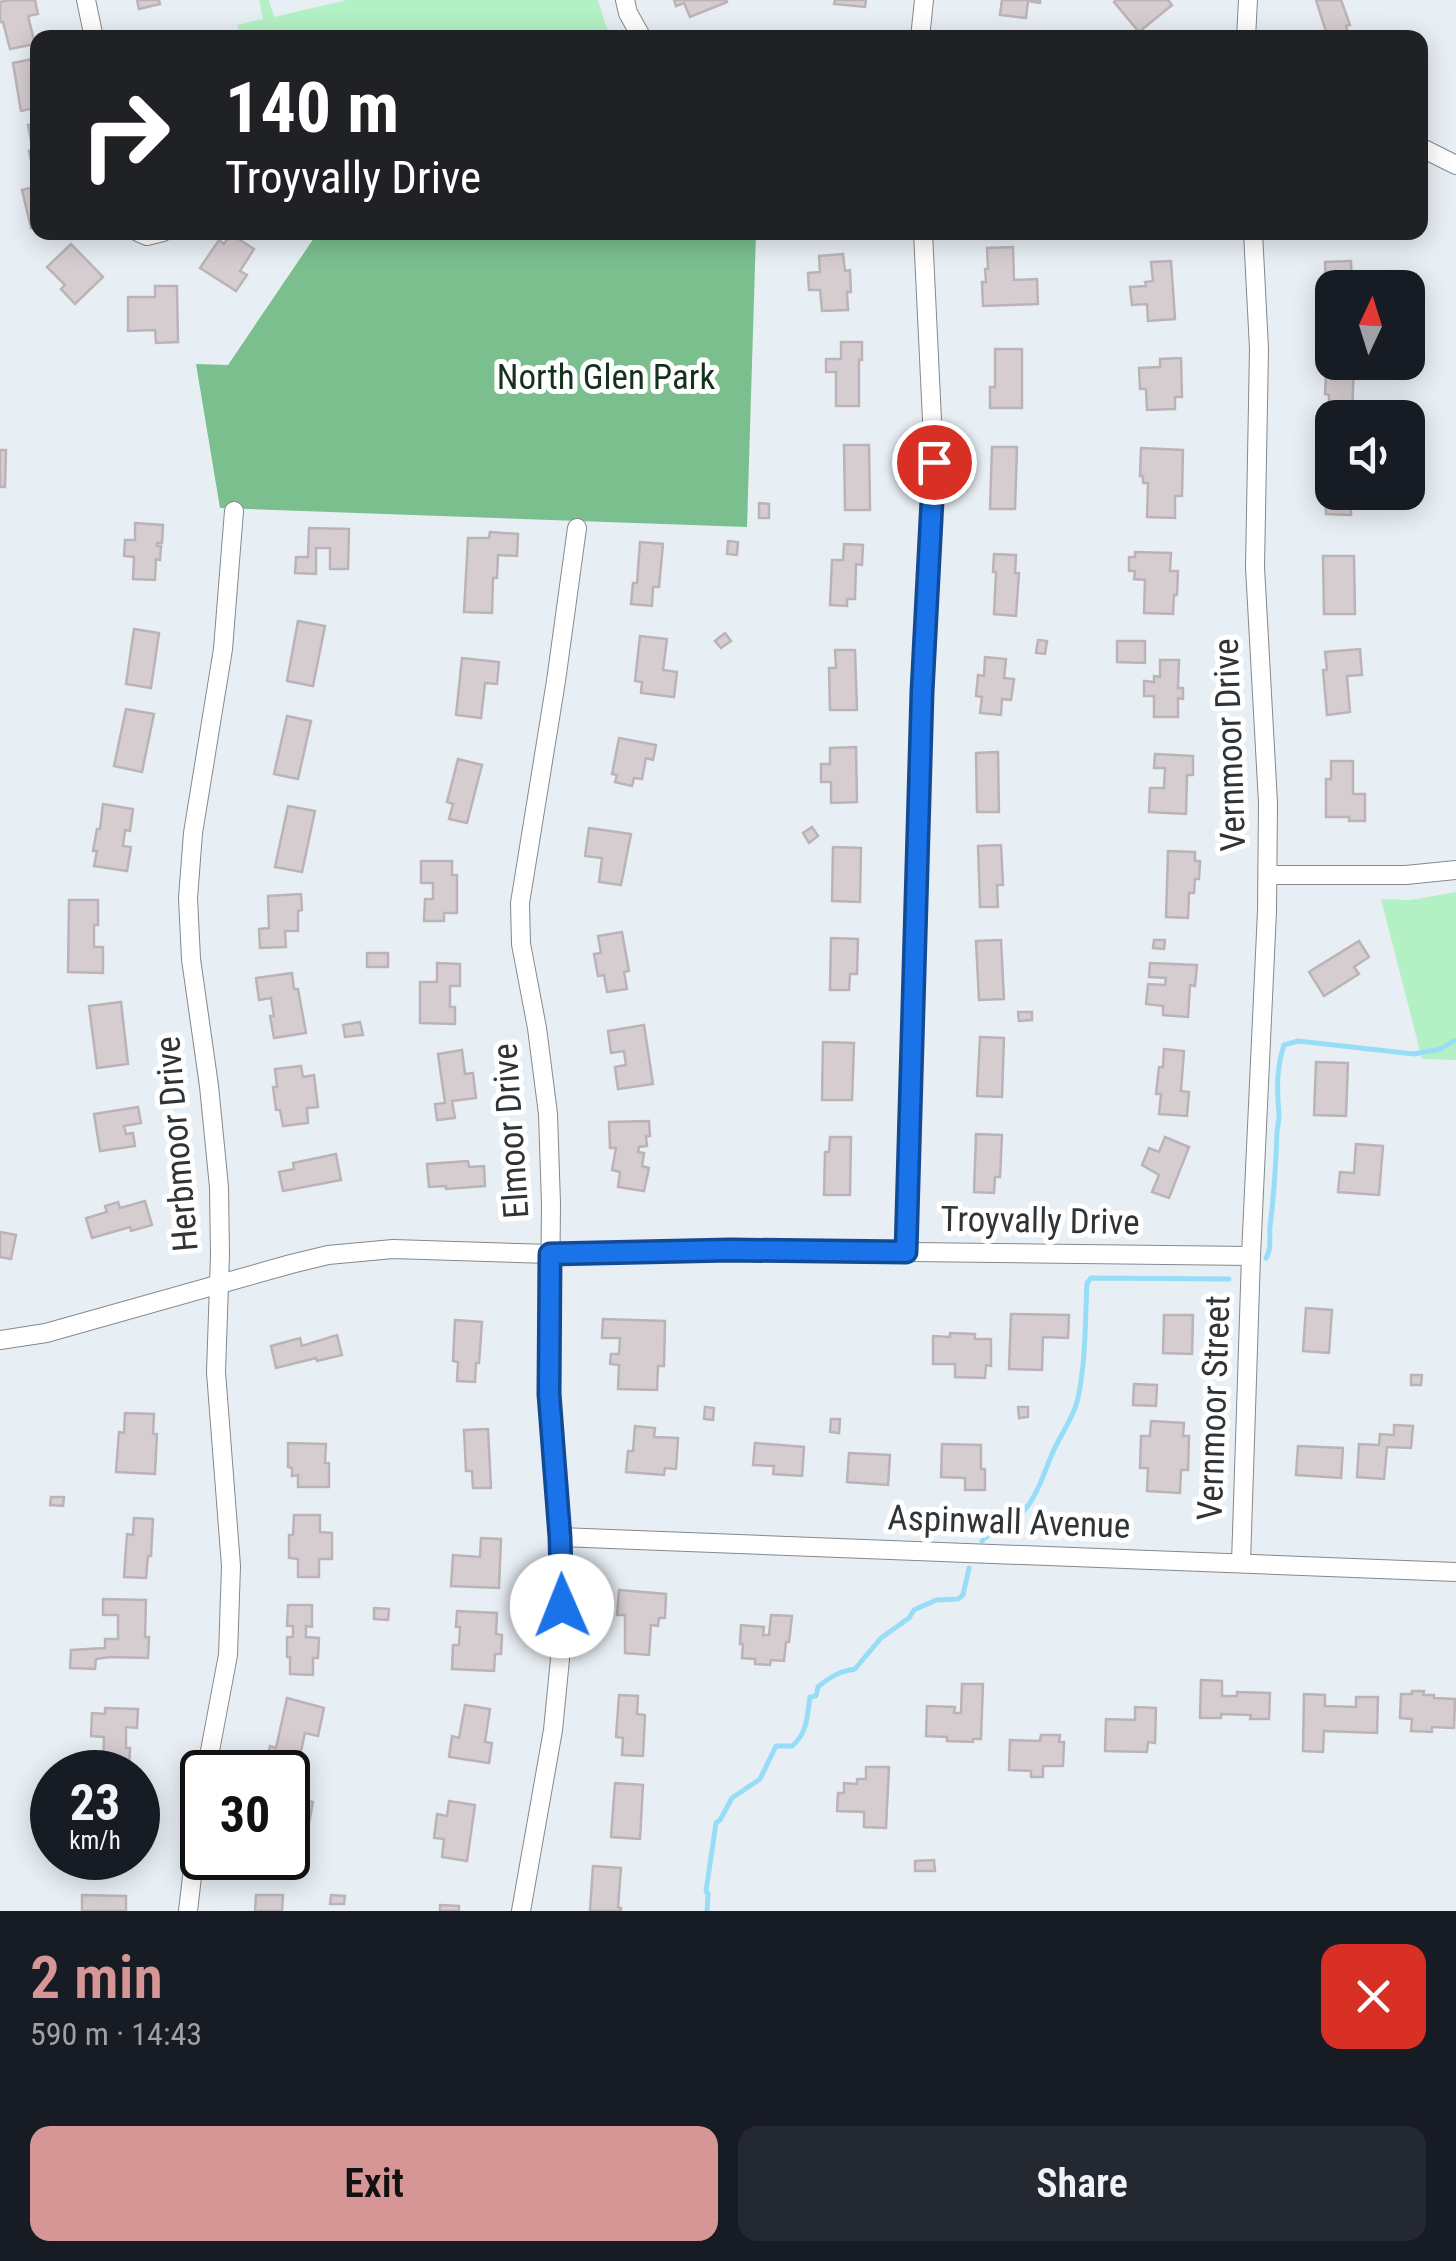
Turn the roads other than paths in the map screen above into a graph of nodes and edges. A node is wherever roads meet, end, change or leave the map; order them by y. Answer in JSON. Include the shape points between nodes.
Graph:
{"nodes":[{"id":1,"x":86,"y":0,"type":"edge"},
{"id":2,"x":625,"y":0,"type":"edge"},
{"id":3,"x":924,"y":0,"type":"edge"},
{"id":4,"x":1248,"y":0,"type":"edge"},
{"id":5,"x":92,"y":30,"type":"edge"},
{"id":6,"x":638,"y":30,"type":"edge"},
{"id":7,"x":921,"y":30,"type":"edge"},
{"id":8,"x":1246,"y":30,"type":"edge"},
{"id":9,"x":1428,"y":151,"type":"edge"},
{"id":10,"x":1456,"y":166,"type":"edge"},
{"id":11,"x":923,"y":240,"type":"edge"},
{"id":12,"x":1253,"y":240,"type":"edge"},
{"id":13,"x":234,"y":511,"type":"dead end"},
{"id":14,"x":577,"y":528,"type":"dead end"},
{"id":15,"x":1456,"y":870,"type":"edge"},
{"id":16,"x":1268,"y":875,"type":"junction"},
{"id":17,"x":906,"y":1252,"type":"junction"},
{"id":18,"x":550,"y":1254,"type":"junction"},
{"id":19,"x":1252,"y":1256,"type":"junction"},
{"id":20,"x":218,"y":1284,"type":"junction"},
{"id":21,"x":0,"y":1340,"type":"edge"},
{"id":22,"x":560,"y":1537,"type":"junction"},
{"id":23,"x":1242,"y":1564,"type":"junction"},
{"id":24,"x":1456,"y":1572,"type":"edge"},
{"id":25,"x":210,"y":1750,"type":"edge"},
{"id":26,"x":192,"y":1880,"type":"edge"},
{"id":27,"x":188,"y":1911,"type":"edge"},
{"id":28,"x":521,"y":1911,"type":"edge"}],
"edges":[{"from":1,"to":5,"type":"street"},
{"from":2,"to":6,"type":"street"},
{"from":3,"to":7,"type":"street"},
{"from":4,"to":8,"type":"street"},
{"from":9,"to":10,"type":"street"},
{"from":11,"to":17,"type":"street","via":[[934,478]]},
{"from":12,"to":16,"type":"street","name":"Vernmoor Drive","via":[[1255,567]]},
{"from":13,"to":20,"type":"street","name":"Herbmoor Drive","via":[[188,898],[217,1154]]},
{"from":14,"to":18,"type":"street","name":"Elmoor Drive","via":[[520,903],[548,1114]]},
{"from":15,"to":16,"type":"street"},
{"from":16,"to":19,"type":"street","name":"Vernmoor Drive"},
{"from":17,"to":18,"type":"street","name":"Troyvally Drive"},
{"from":17,"to":19,"type":"street","name":"Troyvally Drive"},
{"from":18,"to":20,"type":"street","name":"Troyvally Drive","via":[[363,1250]]},
{"from":18,"to":22,"type":"street","name":"Elmoor Drive","via":[[550,1408]]},
{"from":19,"to":23,"type":"street","name":"Vernmoor Street"},
{"from":20,"to":21,"type":"street","name":"Troyvally Drive"},
{"from":20,"to":25,"type":"street","name":"Herbmoor Drive","via":[[216,1372],[231,1614]]},
{"from":22,"to":23,"type":"street","name":"Aspinwall Avenue"},
{"from":22,"to":28,"type":"street","name":"Elmoor Drive","via":[[558,1688]]},
{"from":23,"to":24,"type":"street","name":"Aspinwall Avenue"},
{"from":26,"to":27,"type":"street"}]}
